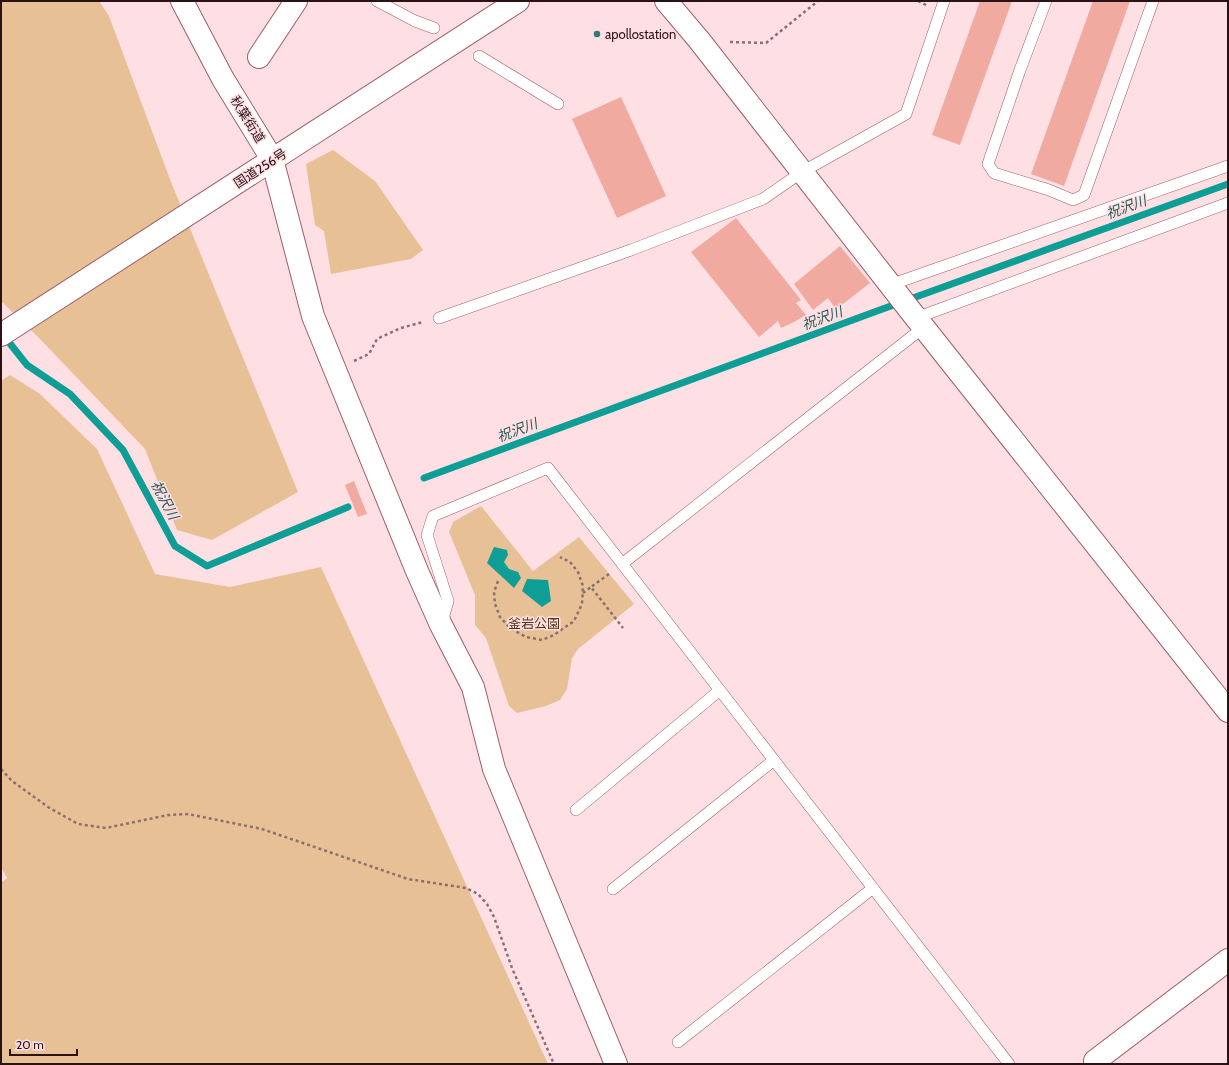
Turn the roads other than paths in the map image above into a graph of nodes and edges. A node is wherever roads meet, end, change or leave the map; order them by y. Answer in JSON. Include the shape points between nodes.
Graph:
{"nodes":[{"id":1,"x":182,"y":1,"type":"edge"},
{"id":2,"x":296,"y":1,"type":"edge"},
{"id":3,"x":377,"y":1,"type":"edge"},
{"id":4,"x":518,"y":1,"type":"edge"},
{"id":5,"x":666,"y":1,"type":"edge"},
{"id":6,"x":944,"y":1,"type":"edge"},
{"id":7,"x":1046,"y":1,"type":"edge"},
{"id":8,"x":1152,"y":1,"type":"edge"},
{"id":9,"x":434,"y":28,"type":"dead end"},
{"id":10,"x":479,"y":56,"type":"dead end"},
{"id":11,"x":258,"y":57,"type":"dead end"},
{"id":12,"x":558,"y":104,"type":"dead end"},
{"id":13,"x":266,"y":164,"type":"junction"},
{"id":14,"x":1228,"y":166,"type":"edge"},
{"id":15,"x":802,"y":172,"type":"junction"},
{"id":16,"x":1228,"y":203,"type":"edge"},
{"id":17,"x":892,"y":287,"type":"junction"},
{"id":18,"x":439,"y":318,"type":"road end"},
{"id":19,"x":917,"y":320,"type":"junction"},
{"id":20,"x":1,"y":334,"type":"edge"},
{"id":21,"x":622,"y":564,"type":"junction"},
{"id":22,"x":441,"y":625,"type":"junction"},
{"id":23,"x":720,"y":690,"type":"junction"},
{"id":24,"x":1228,"y":711,"type":"edge"},
{"id":25,"x":774,"y":760,"type":"junction"},
{"id":26,"x":576,"y":810,"type":"dead end"},
{"id":27,"x":873,"y":888,"type":"junction"},
{"id":28,"x":613,"y":889,"type":"dead end"},
{"id":29,"x":1228,"y":960,"type":"edge"},
{"id":30,"x":678,"y":1042,"type":"dead end"},
{"id":31,"x":1095,"y":1061,"type":"dead end"},
{"id":32,"x":616,"y":1064,"type":"edge"},
{"id":33,"x":1009,"y":1064,"type":"edge"}],
"edges":[{"from":1,"to":13,"type":"main road","name":"秋葉街道"},
{"from":2,"to":11,"type":"main road"},
{"from":3,"to":9,"type":"lane"},
{"from":4,"to":13,"type":"main road","name":"国道256号"},
{"from":5,"to":15,"type":"main road"},
{"from":6,"to":15,"type":"lane","via":[[906,114]]},
{"from":7,"to":8,"type":"lane","via":[[988,164],[994,173],[1073,200],[1084,195]]},
{"from":10,"to":12,"type":"lane"},
{"from":13,"to":20,"type":"main road","name":"国道256号"},
{"from":13,"to":22,"type":"main road","name":"秋葉街道","via":[[314,316]]},
{"from":14,"to":17,"type":"lane"},
{"from":15,"to":17,"type":"main road"},
{"from":15,"to":18,"type":"lane","via":[[763,199]]},
{"from":16,"to":19,"type":"lane"},
{"from":17,"to":19,"type":"main road"},
{"from":19,"to":21,"type":"lane"},
{"from":19,"to":24,"type":"main road"},
{"from":21,"to":22,"type":"lane","via":[[548,468],[433,516],[427,535],[448,601]]},
{"from":21,"to":23,"type":"lane"},
{"from":22,"to":32,"type":"main road","name":"秋葉街道","via":[[473,687],[494,769]]},
{"from":23,"to":25,"type":"lane"},
{"from":23,"to":26,"type":"lane"},
{"from":25,"to":27,"type":"lane"},
{"from":25,"to":28,"type":"lane"},
{"from":27,"to":30,"type":"lane"},
{"from":27,"to":33,"type":"lane"},
{"from":29,"to":31,"type":"main road"}]}
